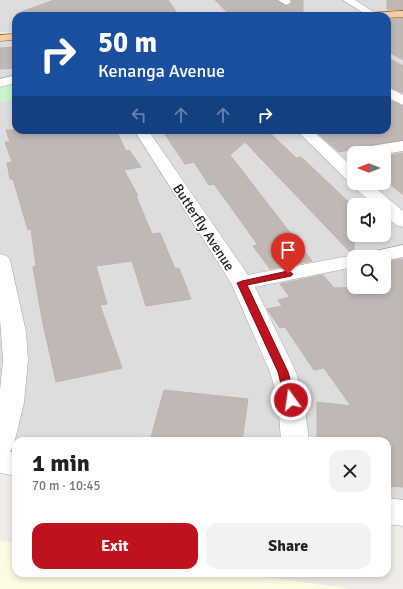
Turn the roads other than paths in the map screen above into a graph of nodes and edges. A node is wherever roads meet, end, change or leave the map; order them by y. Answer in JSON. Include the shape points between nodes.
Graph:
{"nodes":[{"id":1,"x":348,"y":0,"type":"edge"},
{"id":2,"x":365,"y":12,"type":"edge"},
{"id":3,"x":403,"y":14,"type":"edge"},
{"id":4,"x":391,"y":15,"type":"edge"},
{"id":5,"x":403,"y":17,"type":"edge"},
{"id":6,"x":391,"y":18,"type":"edge"},
{"id":7,"x":12,"y":37,"type":"edge"},
{"id":8,"x":0,"y":38,"type":"edge"},
{"id":9,"x":12,"y":41,"type":"edge"},
{"id":10,"x":0,"y":42,"type":"edge"},
{"id":11,"x":12,"y":80,"type":"edge"},
{"id":12,"x":0,"y":83,"type":"edge"},
{"id":13,"x":391,"y":94,"type":"edge"},
{"id":14,"x":403,"y":101,"type":"edge"},
{"id":15,"x":144,"y":134,"type":"edge"},
{"id":16,"x":307,"y":134,"type":"edge"},
{"id":17,"x":403,"y":146,"type":"edge"},
{"id":18,"x":391,"y":148,"type":"edge"},
{"id":19,"x":347,"y":155,"type":"edge"},
{"id":20,"x":332,"y":157,"type":"junction"},
{"id":21,"x":347,"y":171,"type":"edge"},
{"id":22,"x":368,"y":190,"type":"edge"},
{"id":23,"x":403,"y":221,"type":"edge"},
{"id":24,"x":403,"y":251,"type":"edge"},
{"id":25,"x":391,"y":253,"type":"edge"},
{"id":26,"x":0,"y":260,"type":"edge"},
{"id":27,"x":347,"y":262,"type":"edge"},
{"id":28,"x":242,"y":283,"type":"junction"},
{"id":29,"x":295,"y":437,"type":"edge"},
{"id":30,"x":0,"y":444,"type":"edge"},
{"id":31,"x":0,"y":462,"type":"edge"},
{"id":32,"x":12,"y":464,"type":"edge"},
{"id":33,"x":391,"y":512,"type":"edge"},
{"id":34,"x":403,"y":514,"type":"edge"}],
"edges":[{"from":1,"to":2,"type":"street"},
{"from":3,"to":4,"type":"main road"},
{"from":5,"to":6,"type":"main road"},
{"from":7,"to":8,"type":"main road"},
{"from":9,"to":10,"type":"main road"},
{"from":11,"to":12,"type":"street"},
{"from":13,"to":14,"type":"street"},
{"from":15,"to":28,"type":"street","name":"Butterfly Avenue"},
{"from":16,"to":20,"type":"street"},
{"from":17,"to":18,"type":"street"},
{"from":19,"to":20,"type":"street"},
{"from":20,"to":21,"type":"street"},
{"from":22,"to":23,"type":"street"},
{"from":24,"to":25,"type":"street"},
{"from":26,"to":30,"type":"street","via":[[14,333],[15,357],[10,409]]},
{"from":27,"to":28,"type":"street"},
{"from":28,"to":29,"type":"street","name":"Butterfly Avenue","via":[[285,379],[291,400]]},
{"from":31,"to":32,"type":"street"},
{"from":33,"to":34,"type":"street"}]}
